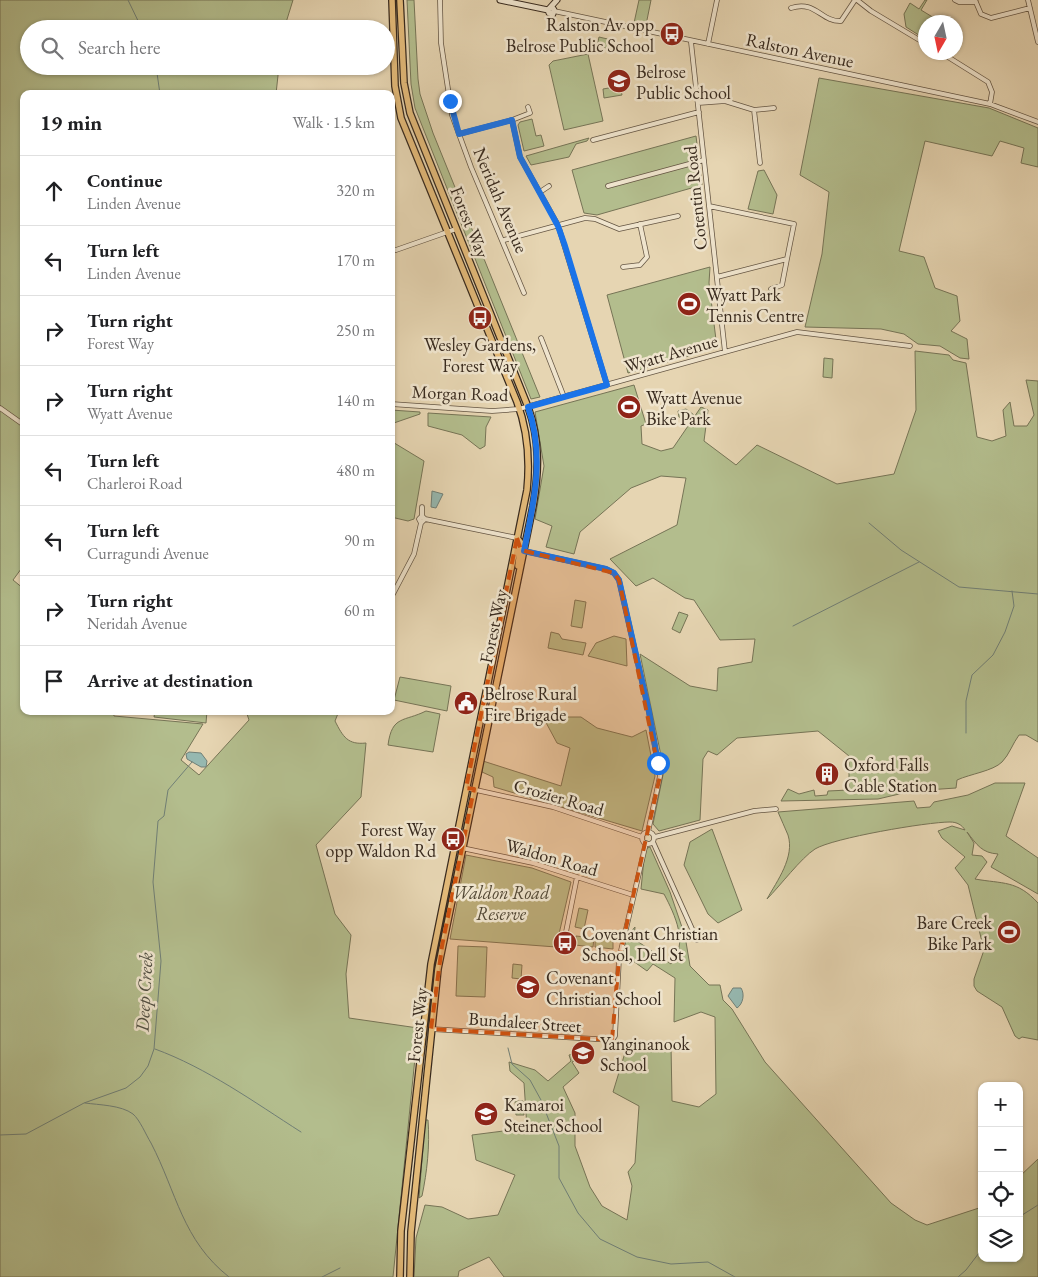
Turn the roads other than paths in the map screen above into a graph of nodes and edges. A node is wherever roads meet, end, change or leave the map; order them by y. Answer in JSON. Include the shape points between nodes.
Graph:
{"nodes":[{"id":1,"x":392,"y":0,"type":"edge"},
{"id":2,"x":400,"y":0,"type":"edge"},
{"id":3,"x":440,"y":0,"type":"edge"},
{"id":4,"x":500,"y":0,"type":"edge"},
{"id":5,"x":557,"y":0,"type":"edge"},
{"id":6,"x":717,"y":0,"type":"edge"},
{"id":7,"x":856,"y":0,"type":"edge"},
{"id":8,"x":955,"y":0,"type":"edge"},
{"id":9,"x":1028,"y":0,"type":"edge"},
{"id":10,"x":976,"y":1,"type":"edge"},
{"id":11,"x":791,"y":8,"type":"dead end"},
{"id":12,"x":1030,"y":8,"type":"junction"},
{"id":13,"x":551,"y":10,"type":"junction"},
{"id":14,"x":393,"y":20,"type":"edge"},
{"id":15,"x":918,"y":39,"type":"edge"},
{"id":16,"x":691,"y":42,"type":"junction"},
{"id":17,"x":1038,"y":42,"type":"edge"},
{"id":18,"x":708,"y":44,"type":"junction"},
{"id":19,"x":953,"y":60,"type":"edge"},
{"id":20,"x":394,"y":75,"type":"edge"},
{"id":21,"x":698,"y":103,"type":"junction"},
{"id":22,"x":990,"y":104,"type":"junction"},
{"id":23,"x":528,"y":107,"type":"dead end"},
{"id":24,"x":774,"y":108,"type":"dead end"},
{"id":25,"x":754,"y":110,"type":"junction"},
{"id":26,"x":699,"y":112,"type":"junction"},
{"id":27,"x":512,"y":120,"type":"junction"},
{"id":28,"x":1038,"y":122,"type":"edge"},
{"id":29,"x":459,"y":134,"type":"junction"},
{"id":30,"x":593,"y":140,"type":"dead end"},
{"id":31,"x":704,"y":160,"type":"junction"},
{"id":32,"x":760,"y":163,"type":"dead end"},
{"id":33,"x":549,"y":186,"type":"dead end"},
{"id":34,"x":608,"y":186,"type":"dead end"},
{"id":35,"x":540,"y":192,"type":"junction"},
{"id":36,"x":709,"y":206,"type":"junction"},
{"id":37,"x":678,"y":216,"type":"dead end"},
{"id":38,"x":640,"y":224,"type":"junction"},
{"id":39,"x":558,"y":226,"type":"junction"},
{"id":40,"x":456,"y":228,"type":"junction"},
{"id":41,"x":448,"y":232,"type":"junction"},
{"id":42,"x":504,"y":240,"type":"junction"},
{"id":43,"x":396,"y":250,"type":"dead end"},
{"id":44,"x":787,"y":259,"type":"junction"},
{"id":45,"x":623,"y":267,"type":"dead end"},
{"id":46,"x":717,"y":277,"type":"junction"},
{"id":47,"x":771,"y":289,"type":"dead end"},
{"id":48,"x":524,"y":292,"type":"dead end"},
{"id":49,"x":541,"y":338,"type":"dead end"},
{"id":50,"x":910,"y":346,"type":"dead end"},
{"id":51,"x":725,"y":352,"type":"junction"},
{"id":52,"x":607,"y":385,"type":"junction"},
{"id":53,"x":564,"y":397,"type":"junction"},
{"id":54,"x":395,"y":404,"type":"edge"},
{"id":55,"x":528,"y":407,"type":"junction"},
{"id":56,"x":0,"y":408,"type":"edge"},
{"id":57,"x":520,"y":409,"type":"junction"},
{"id":58,"x":20,"y":422,"type":"edge"},
{"id":59,"x":533,"y":506,"type":"junction"},
{"id":60,"x":422,"y":508,"type":"dead end"},
{"id":61,"x":424,"y":517,"type":"junction"},
{"id":62,"x":517,"y":538,"type":"junction"},
{"id":63,"x":524,"y":551,"type":"junction"},
{"id":64,"x":518,"y":578,"type":"junction"},
{"id":65,"x":395,"y":590,"type":"edge"},
{"id":66,"x":466,"y":788,"type":"junction"},
{"id":67,"x":474,"y":789,"type":"junction"},
{"id":68,"x":776,"y":809,"type":"dead end"},
{"id":69,"x":648,"y":832,"type":"junction"},
{"id":70,"x":642,"y":837,"type":"junction"},
{"id":71,"x":654,"y":839,"type":"junction"},
{"id":72,"x":646,"y":843,"type":"junction"},
{"id":73,"x":462,"y":848,"type":"junction"},
{"id":74,"x":577,"y":877,"type":"junction"},
{"id":75,"x":633,"y":896,"type":"junction"},
{"id":76,"x":697,"y":940,"type":"dead end"},
{"id":77,"x":564,"y":942,"type":"dead end"},
{"id":78,"x":431,"y":1029,"type":"junction"},
{"id":79,"x":400,"y":1277,"type":"edge"},
{"id":80,"x":410,"y":1277,"type":"edge"}],
"edges":[{"from":1,"to":14,"type":"main road","name":"Forest Way"},
{"from":2,"to":40,"type":"main road","name":"Forest Way","via":[[408,104]]},
{"from":3,"to":29,"type":"street","name":"Neridah Avenue","via":[[441,43],[452,115]]},
{"from":4,"to":13,"type":"street","name":"Ralston Avenue"},
{"from":5,"to":13,"type":"street"},
{"from":6,"to":18,"type":"street"},
{"from":7,"to":11,"type":"street","via":[[841,21],[809,6]]},
{"from":7,"to":15,"type":"street"},
{"from":8,"to":10,"type":"street"},
{"from":9,"to":12,"type":"street"},
{"from":10,"to":12,"type":"street","via":[[981,14],[991,18]]},
{"from":12,"to":17,"type":"street"},
{"from":13,"to":16,"type":"street","name":"Ralston Avenue"},
{"from":16,"to":18,"type":"street","name":"Ralston Avenue"},
{"from":16,"to":21,"type":"street","name":"Cotentin Road"},
{"from":18,"to":22,"type":"street","name":"Ralston Avenue"},
{"from":19,"to":22,"type":"street","via":[[988,82],[992,92]]},
{"from":20,"to":41,"type":"main road","name":"Forest Way","via":[[398,105]]},
{"from":21,"to":25,"type":"street","via":[[725,101]]},
{"from":21,"to":26,"type":"street","name":"Cotentin Road"},
{"from":22,"to":28,"type":"street","name":"Ralston Avenue"},
{"from":23,"to":27,"type":"street","via":[[530,113]]},
{"from":24,"to":25,"type":"street"},
{"from":25,"to":32,"type":"street"},
{"from":26,"to":30,"type":"street"},
{"from":26,"to":31,"type":"street","name":"Cotentin Road"},
{"from":27,"to":29,"type":"street"},
{"from":27,"to":35,"type":"street","via":[[520,157]]},
{"from":29,"to":42,"type":"street","name":"Neridah Avenue"},
{"from":31,"to":34,"type":"street"},
{"from":31,"to":36,"type":"street","name":"Cotentin Road"},
{"from":33,"to":35,"type":"street"},
{"from":35,"to":39,"type":"street"},
{"from":36,"to":44,"type":"street","via":[[794,224]]},
{"from":36,"to":46,"type":"street","name":"Cotentin Road"},
{"from":37,"to":38,"type":"street"},
{"from":38,"to":39,"type":"street","via":[[615,229],[588,218]]},
{"from":38,"to":45,"type":"street","via":[[647,257],[640,265]]},
{"from":39,"to":42,"type":"street"},
{"from":39,"to":52,"type":"street"},
{"from":40,"to":41,"type":"street"},
{"from":40,"to":55,"type":"main road","name":"Forest Way"},
{"from":41,"to":43,"type":"street"},
{"from":41,"to":57,"type":"main road","name":"Forest Way"},
{"from":42,"to":48,"type":"street","name":"Neridah Avenue"},
{"from":44,"to":46,"type":"street"},
{"from":44,"to":47,"type":"street","via":[[782,285]]},
{"from":46,"to":51,"type":"street","name":"Cotentin Road"},
{"from":49,"to":53,"type":"street"},
{"from":50,"to":51,"type":"street","name":"Wyatt Avenue","via":[[797,332]]},
{"from":51,"to":52,"type":"street","name":"Wyatt Avenue"},
{"from":52,"to":53,"type":"street","name":"Wyatt Avenue"},
{"from":53,"to":55,"type":"street","name":"Wyatt Avenue"},
{"from":54,"to":57,"type":"street","name":"Morgan Road","via":[[492,411]]},
{"from":55,"to":57,"type":"street","name":"Morgan Road"},
{"from":55,"to":59,"type":"main road","name":"Forest Way","via":[[538,458]]},
{"from":56,"to":58,"type":"street"},
{"from":57,"to":62,"type":"main road","name":"Forest Way","via":[[528,445],[529,470]]},
{"from":59,"to":62,"type":"main road","via":[[524,532]]},
{"from":59,"to":63,"type":"main road","name":"Forest Way"},
{"from":60,"to":61,"type":"street"},
{"from":61,"to":62,"type":"street"},
{"from":61,"to":65,"type":"street","via":[[414,554]]},
{"from":62,"to":64,"type":"main road","via":[[521,543]]},
{"from":62,"to":66,"type":"main road","name":"Forest Way"},
{"from":63,"to":64,"type":"main road","name":"Forest Way"},
{"from":63,"to":69,"type":"street","via":[[606,569],[619,580],[660,776]]},
{"from":64,"to":67,"type":"main road","name":"Forest Way"},
{"from":66,"to":67,"type":"street","name":"Crozier Road"},
{"from":66,"to":79,"type":"main road","name":"Forest Way","via":[[431,964],[401,1231]]},
{"from":67,"to":70,"type":"street","name":"Crozier Road","via":[[553,807]]},
{"from":67,"to":73,"type":"main road","name":"Forest Way"},
{"from":68,"to":71,"type":"street","via":[[754,811]]},
{"from":69,"to":70,"type":"street"},
{"from":69,"to":71,"type":"street"},
{"from":70,"to":72,"type":"street"},
{"from":71,"to":72,"type":"street"},
{"from":71,"to":76,"type":"street"},
{"from":72,"to":75,"type":"street"},
{"from":73,"to":74,"type":"street","name":"Waldon Road","via":[[533,863]]},
{"from":73,"to":78,"type":"main road","name":"Forest Way","via":[[442,946]]},
{"from":74,"to":75,"type":"street","name":"Waldon Road"},
{"from":74,"to":77,"type":"street"},
{"from":75,"to":78,"type":"street","name":"Bundaleer Street","via":[[619,959],[615,1036],[612,1040]]},
{"from":78,"to":80,"type":"main road","name":"Forest Way","via":[[411,1232]]}]}
